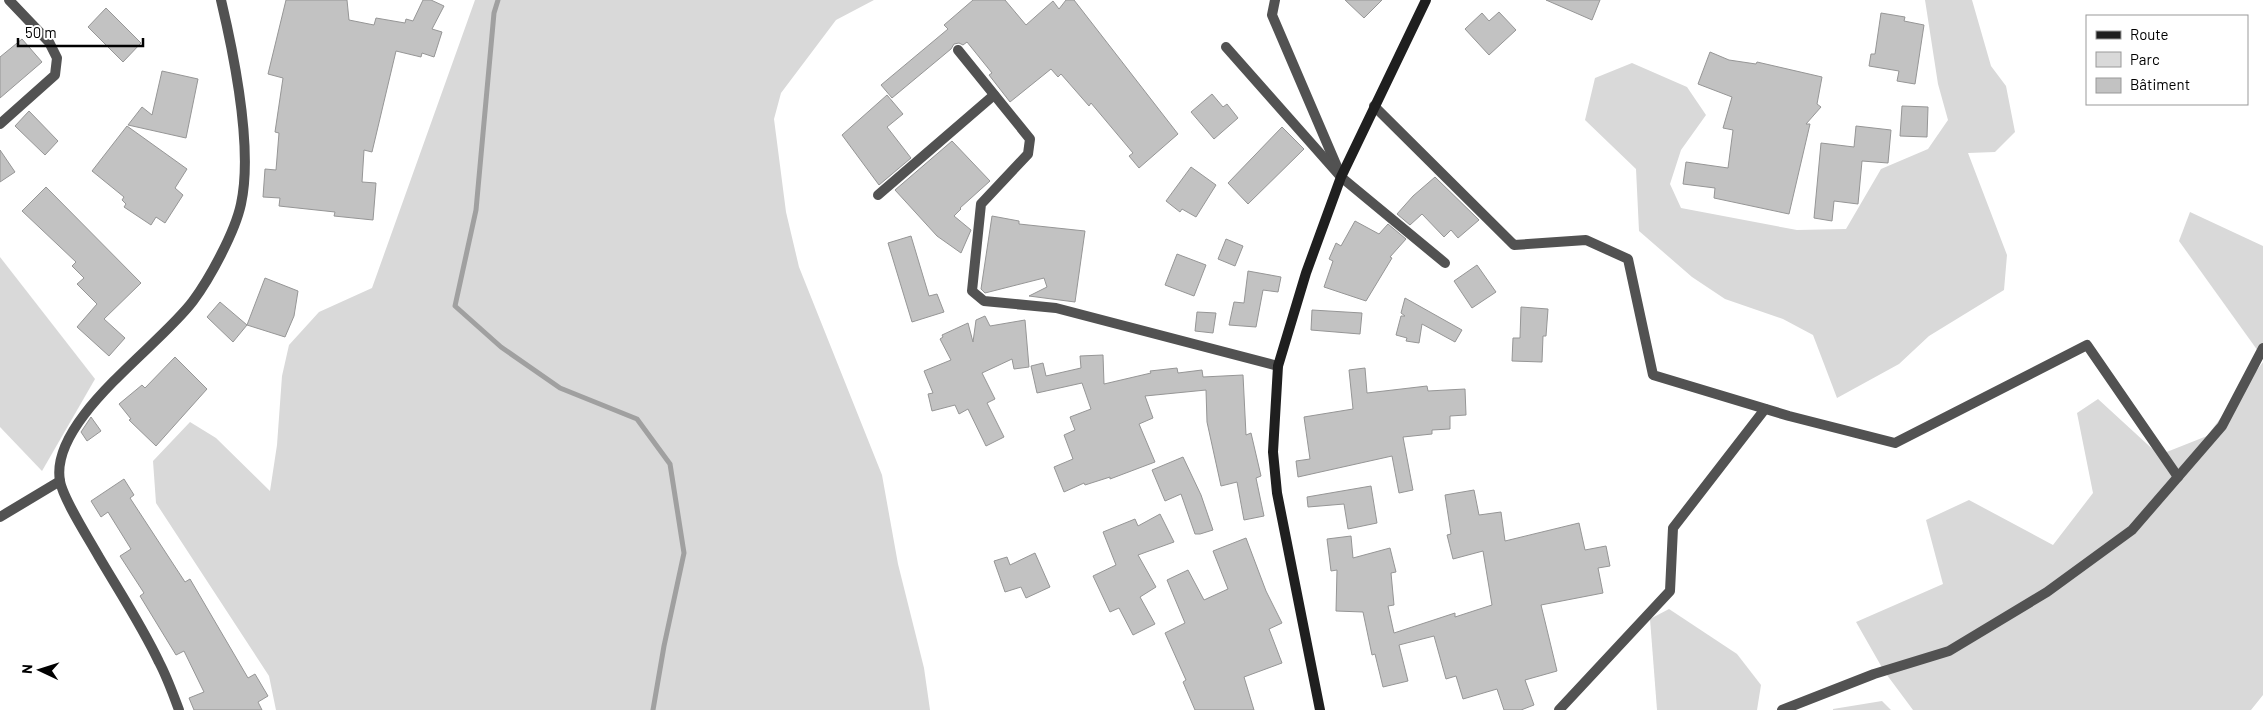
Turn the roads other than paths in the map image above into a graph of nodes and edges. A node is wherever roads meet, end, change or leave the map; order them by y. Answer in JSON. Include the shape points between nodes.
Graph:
{"nodes":[{"id":1,"x":8,"y":0,"type":"edge"},
{"id":2,"x":221,"y":0,"type":"edge"},
{"id":3,"x":1275,"y":0,"type":"edge"},
{"id":4,"x":1426,"y":0,"type":"edge"},
{"id":5,"x":1226,"y":47,"type":"dead end"},
{"id":6,"x":958,"y":50,"type":"dead end"},
{"id":7,"x":994,"y":95,"type":"junction"},
{"id":8,"x":1374,"y":106,"type":"junction"},
{"id":9,"x":0,"y":124,"type":"edge"},
{"id":10,"x":1341,"y":177,"type":"junction"},
{"id":11,"x":878,"y":195,"type":"dead end"},
{"id":12,"x":1444,"y":263,"type":"dead end"},
{"id":13,"x":2263,"y":348,"type":"edge"},
{"id":14,"x":1278,"y":366,"type":"junction"},
{"id":15,"x":1765,"y":409,"type":"junction"},
{"id":16,"x":2178,"y":477,"type":"junction"},
{"id":17,"x":60,"y":481,"type":"junction"},
{"id":18,"x":0,"y":517,"type":"edge"},
{"id":19,"x":180,"y":710,"type":"edge"},
{"id":20,"x":1320,"y":710,"type":"edge"},
{"id":21,"x":1559,"y":710,"type":"edge"},
{"id":22,"x":1782,"y":710,"type":"edge"}],
"edges":[{"from":1,"to":9,"type":"street","via":[[49,42],[56,58],[54,75]]},
{"from":2,"to":17,"type":"street","via":[[238,91],[245,159],[241,204],[226,244],[192,302],[89,408],[72,430],[62,455]]},
{"from":3,"to":10,"type":"street","via":[[1272,15]]},
{"from":4,"to":8,"type":"main road"},
{"from":5,"to":10,"type":"street"},
{"from":6,"to":7,"type":"street"},
{"from":7,"to":11,"type":"street"},
{"from":7,"to":14,"type":"street","via":[[1030,139],[1030,148],[982,204],[972,291],[977,298],[1056,308]]},
{"from":8,"to":10,"type":"main road"},
{"from":8,"to":15,"type":"street","via":[[1514,245],[1586,240],[1628,259],[1653,375]]},
{"from":10,"to":12,"type":"street"},
{"from":10,"to":14,"type":"main road","via":[[1306,273]]},
{"from":13,"to":16,"type":"street","via":[[2222,426]]},
{"from":14,"to":20,"type":"main road","via":[[1273,452],[1277,493]]},
{"from":15,"to":16,"type":"street","via":[[1896,443],[2087,345]]},
{"from":15,"to":21,"type":"street","via":[[1673,528],[1670,592]]},
{"from":16,"to":22,"type":"street","via":[[2132,530],[2047,592],[1949,651],[1874,674]]},
{"from":17,"to":18,"type":"street"},
{"from":17,"to":19,"type":"street","via":[[78,520],[159,661]]}]}
